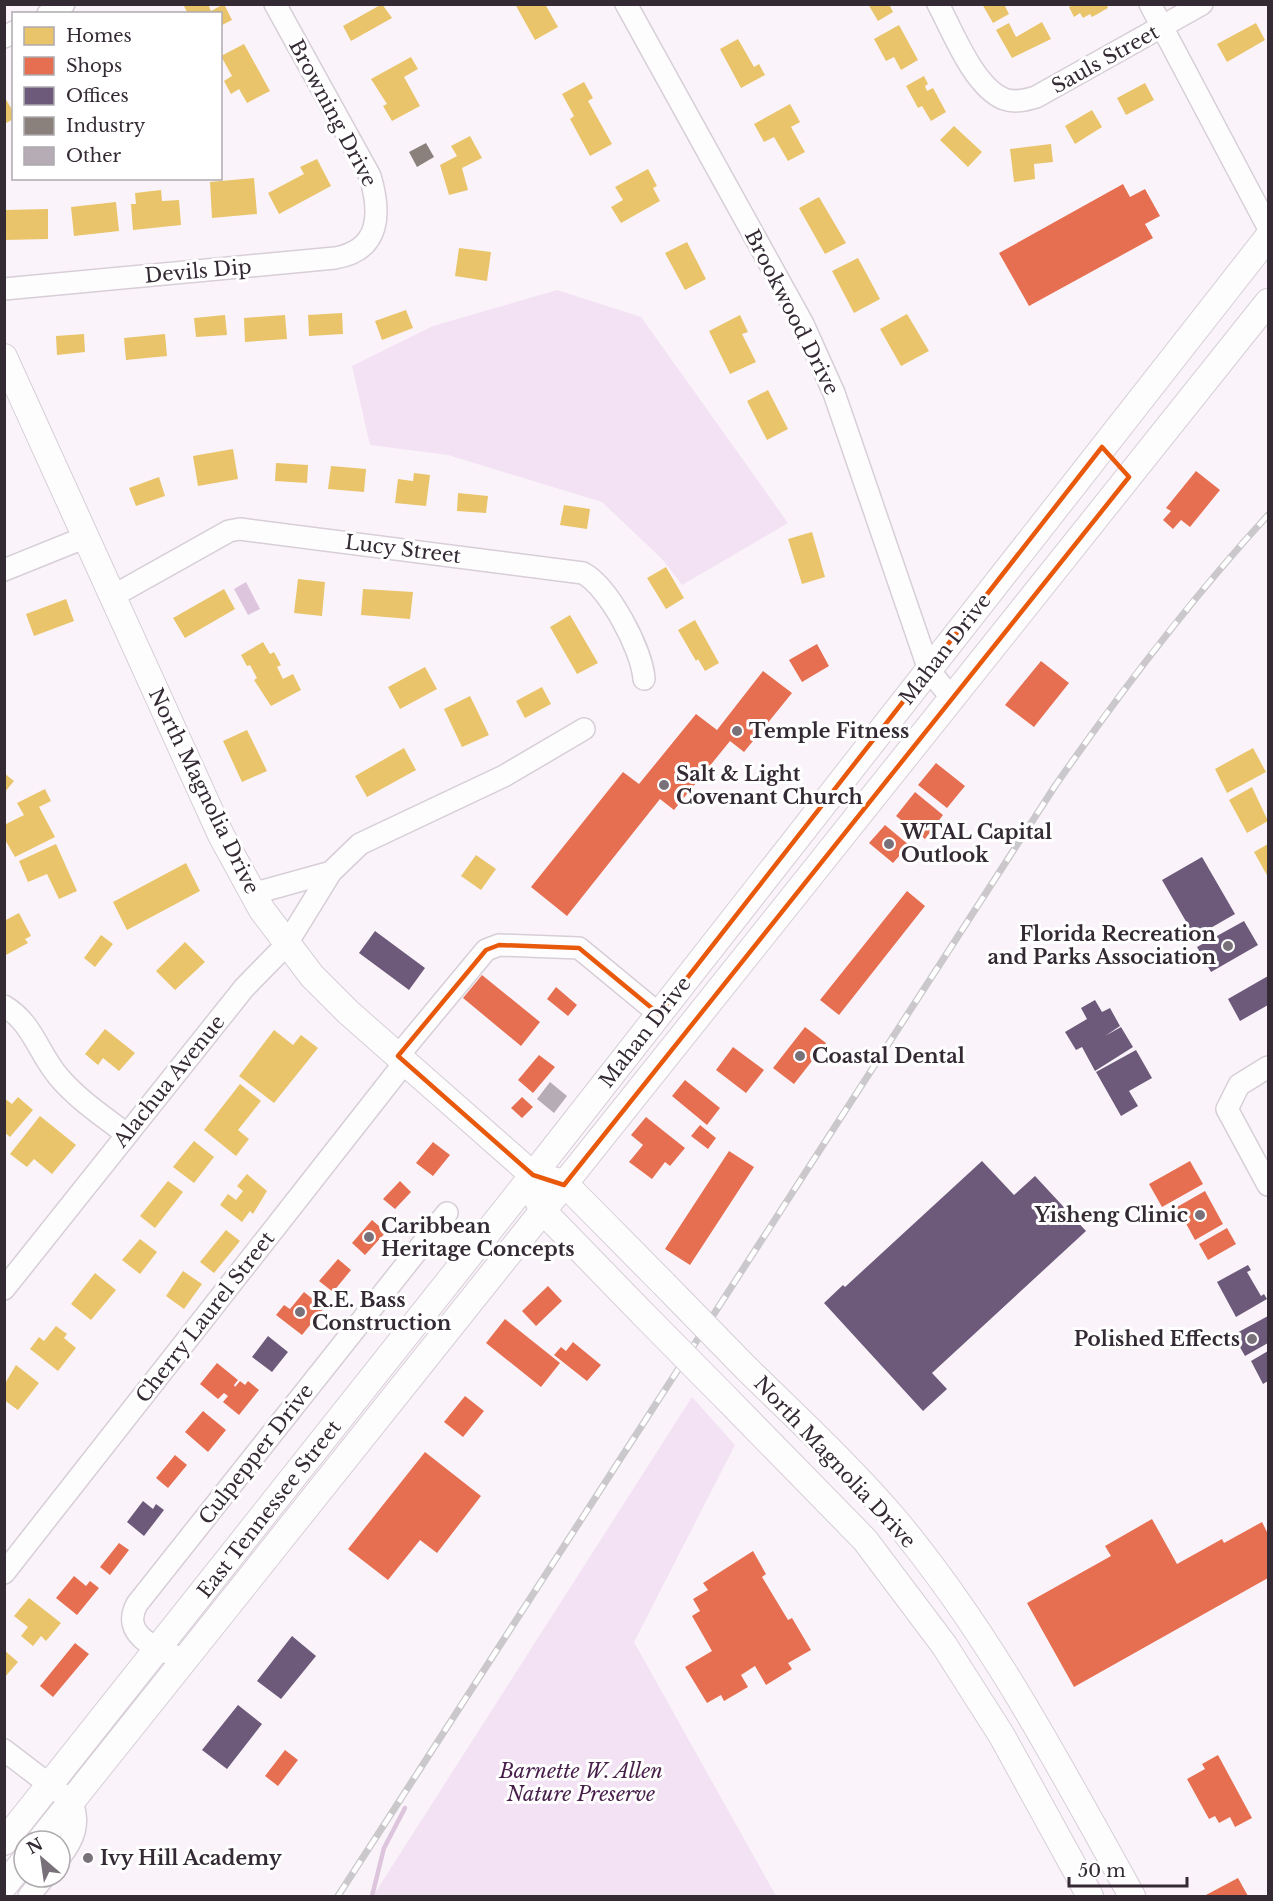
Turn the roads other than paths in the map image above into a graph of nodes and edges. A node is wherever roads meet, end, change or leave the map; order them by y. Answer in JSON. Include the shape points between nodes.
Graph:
{"nodes":[{"id":1,"x":64,"y":4,"type":"edge"},
{"id":2,"x":275,"y":4,"type":"edge"},
{"id":3,"x":626,"y":4,"type":"edge"},
{"id":4,"x":938,"y":4,"type":"edge"},
{"id":5,"x":1150,"y":4,"type":"edge"},
{"id":6,"x":1202,"y":4,"type":"edge"},
{"id":7,"x":51,"y":12,"type":"edge"},
{"id":8,"x":1162,"y":28,"type":"junction"},
{"id":9,"x":375,"y":224,"type":"joint"},
{"id":10,"x":1269,"y":227,"type":"edge"},
{"id":11,"x":1269,"y":237,"type":"edge"},
{"id":12,"x":4,"y":289,"type":"edge"},
{"id":13,"x":1269,"y":302,"type":"edge"},
{"id":14,"x":4,"y":357,"type":"edge"},
{"id":15,"x":1102,"y":447,"type":"junction"},
{"id":16,"x":1129,"y":477,"type":"junction"},
{"id":17,"x":86,"y":537,"type":"junction"},
{"id":18,"x":4,"y":570,"type":"edge"},
{"id":19,"x":113,"y":596,"type":"junction"},
{"id":20,"x":929,"y":670,"type":"junction"},
{"id":21,"x":644,"y":679,"type":"dead end"},
{"id":22,"x":953,"y":700,"type":"junction"},
{"id":23,"x":584,"y":729,"type":"dead end"},
{"id":24,"x":801,"y":833,"type":"junction"},
{"id":25,"x":828,"y":855,"type":"junction"},
{"id":26,"x":331,"y":872,"type":"junction"},
{"id":27,"x":252,"y":894,"type":"junction"},
{"id":28,"x":286,"y":945,"type":"junction"},
{"id":29,"x":4,"y":1006,"type":"edge"},
{"id":30,"x":659,"y":1014,"type":"junction"},
{"id":31,"x":401,"y":1059,"type":"junction"},
{"id":32,"x":1269,"y":1067,"type":"edge"},
{"id":33,"x":126,"y":1134,"type":"junction"},
{"id":34,"x":533,"y":1176,"type":"junction"},
{"id":35,"x":564,"y":1185,"type":"junction"},
{"id":36,"x":1269,"y":1185,"type":"edge"},
{"id":37,"x":542,"y":1210,"type":"junction"},
{"id":38,"x":447,"y":1213,"type":"dead end"},
{"id":39,"x":486,"y":1235,"type":"junction"},
{"id":40,"x":429,"y":1236,"type":"junction"},
{"id":41,"x":4,"y":1289,"type":"edge"},
{"id":42,"x":285,"y":1488,"type":"junction"},
{"id":43,"x":877,"y":1501,"type":"junction"},
{"id":44,"x":849,"y":1524,"type":"junction"},
{"id":45,"x":286,"y":1532,"type":"junction"},
{"id":46,"x":4,"y":1572,"type":"edge"},
{"id":47,"x":158,"y":1649,"type":"junction"},
{"id":48,"x":185,"y":1660,"type":"junction"},
{"id":49,"x":1033,"y":1718,"type":"junction"},
{"id":50,"x":1002,"y":1736,"type":"junction"},
{"id":51,"x":4,"y":1750,"type":"edge"},
{"id":52,"x":50,"y":1785,"type":"junction"},
{"id":53,"x":72,"y":1802,"type":"junction"},
{"id":54,"x":50,"y":1829,"type":"edge"},
{"id":55,"x":72,"y":1839,"type":"edge"},
{"id":56,"x":4,"y":1842,"type":"edge"},
{"id":57,"x":1090,"y":1896,"type":"edge"},
{"id":58,"x":1132,"y":1896,"type":"edge"}],
"edges":[{"from":1,"to":7,"type":"street"},
{"from":2,"to":9,"type":"street","name":"Browning Drive","via":[[370,176],[377,200]]},
{"from":3,"to":20,"type":"street","name":"Brookwood Drive","via":[[803,324],[826,373],[854,444]]},
{"from":4,"to":8,"type":"street","name":"Sauls Street","via":[[981,82],[1005,100],[1036,98]]},
{"from":5,"to":8,"type":"street"},
{"from":6,"to":8,"type":"street","name":"Sauls Street"},
{"from":8,"to":10,"type":"street"},
{"from":9,"to":12,"type":"street","name":"Devils Dip","via":[[359,250],[341,257]]},
{"from":11,"to":15,"type":"main road","name":"Mahan Drive"},
{"from":13,"to":16,"type":"main road","name":"Mahan Drive"},
{"from":14,"to":17,"type":"main road","name":"North Magnolia Drive"},
{"from":15,"to":16,"type":"main road"},
{"from":15,"to":20,"type":"main road","name":"Mahan Drive"},
{"from":16,"to":22,"type":"main road","name":"Mahan Drive"},
{"from":17,"to":18,"type":"street"},
{"from":17,"to":19,"type":"main road","name":"North Magnolia Drive"},
{"from":19,"to":21,"type":"street","name":"Lucy Street","via":[[229,531],[240,529],[583,573],[604,589],[643,664]]},
{"from":19,"to":27,"type":"main road","name":"North Magnolia Drive","via":[[221,835]]},
{"from":20,"to":22,"type":"street","name":"Brookwood Drive"},
{"from":20,"to":24,"type":"main road","name":"Mahan Drive"},
{"from":22,"to":25,"type":"main road","name":"Mahan Drive"},
{"from":23,"to":26,"type":"street","name":"Alachua Avenue","via":[[504,776],[360,844]]},
{"from":24,"to":25,"type":"main road"},
{"from":24,"to":30,"type":"main road","name":"Mahan Drive"},
{"from":25,"to":35,"type":"main road","name":"Mahan Drive"},
{"from":26,"to":27,"type":"street","name":"Alachua Avenue"},
{"from":26,"to":28,"type":"street","name":"Alachua Avenue"},
{"from":27,"to":28,"type":"main road","name":"North Magnolia Drive"},
{"from":28,"to":31,"type":"main road","name":"North Magnolia Drive","via":[[335,1000]]},
{"from":28,"to":33,"type":"street","name":"Alachua Avenue","via":[[244,988]]},
{"from":29,"to":33,"type":"street","via":[[23,1019],[58,1076]]},
{"from":30,"to":31,"type":"street","name":"Cherry Laurel Street","via":[[579,948],[499,945],[486,950]]},
{"from":30,"to":34,"type":"main road","name":"Mahan Drive"},
{"from":31,"to":34,"type":"main road","name":"North Magnolia Drive"},
{"from":31,"to":46,"type":"street","name":"Cherry Laurel Street"},
{"from":32,"to":36,"type":"street","via":[[1239,1085],[1227,1109]]},
{"from":33,"to":41,"type":"street","name":"Alachua Avenue"},
{"from":34,"to":35,"type":"main road","name":"North Magnolia Drive"},
{"from":34,"to":37,"type":"main road","name":"North Magnolia Drive"},
{"from":34,"to":39,"type":"main road","name":"East Tennessee Street"},
{"from":35,"to":37,"type":"main road","name":"Mahan Drive"},
{"from":35,"to":43,"type":"main road","name":"North Magnolia Drive","bridge":true},
{"from":37,"to":44,"type":"main road","name":"North Magnolia Drive","bridge":true},
{"from":37,"to":45,"type":"main road","name":"East Tennessee Street"},
{"from":38,"to":40,"type":"street","name":"Culpepper Drive"},
{"from":39,"to":40,"type":"street"},
{"from":39,"to":42,"type":"main road","name":"East Tennessee Street"},
{"from":40,"to":47,"type":"street","name":"Culpepper Drive","via":[[137,1604],[132,1619],[134,1627]]},
{"from":42,"to":45,"type":"main road","via":[[282,1522]]},
{"from":42,"to":47,"type":"main road","name":"East Tennessee Street"},
{"from":43,"to":44,"type":"main road"},
{"from":43,"to":49,"type":"main road","name":"North Magnolia Drive","via":[[976,1629]]},
{"from":44,"to":50,"type":"main road","name":"North Magnolia Drive","via":[[944,1645]]},
{"from":45,"to":48,"type":"main road","name":"East Tennessee Street"},
{"from":47,"to":48,"type":"street","name":"Culpepper Drive"},
{"from":47,"to":52,"type":"main road","name":"East Tennessee Street"},
{"from":48,"to":53,"type":"main road","name":"East Tennessee Street"},
{"from":49,"to":50,"type":"main road"},
{"from":49,"to":58,"type":"main road","name":"North Magnolia Drive"},
{"from":50,"to":57,"type":"main road","name":"North Magnolia Drive"},
{"from":51,"to":52,"type":"street"},
{"from":52,"to":53,"type":"street"},
{"from":52,"to":56,"type":"main road","name":"East Tennessee Street"},
{"from":53,"to":54,"type":"main road","name":"East Tennessee Street"},
{"from":53,"to":55,"type":"street","via":[[76,1815]]}]}
